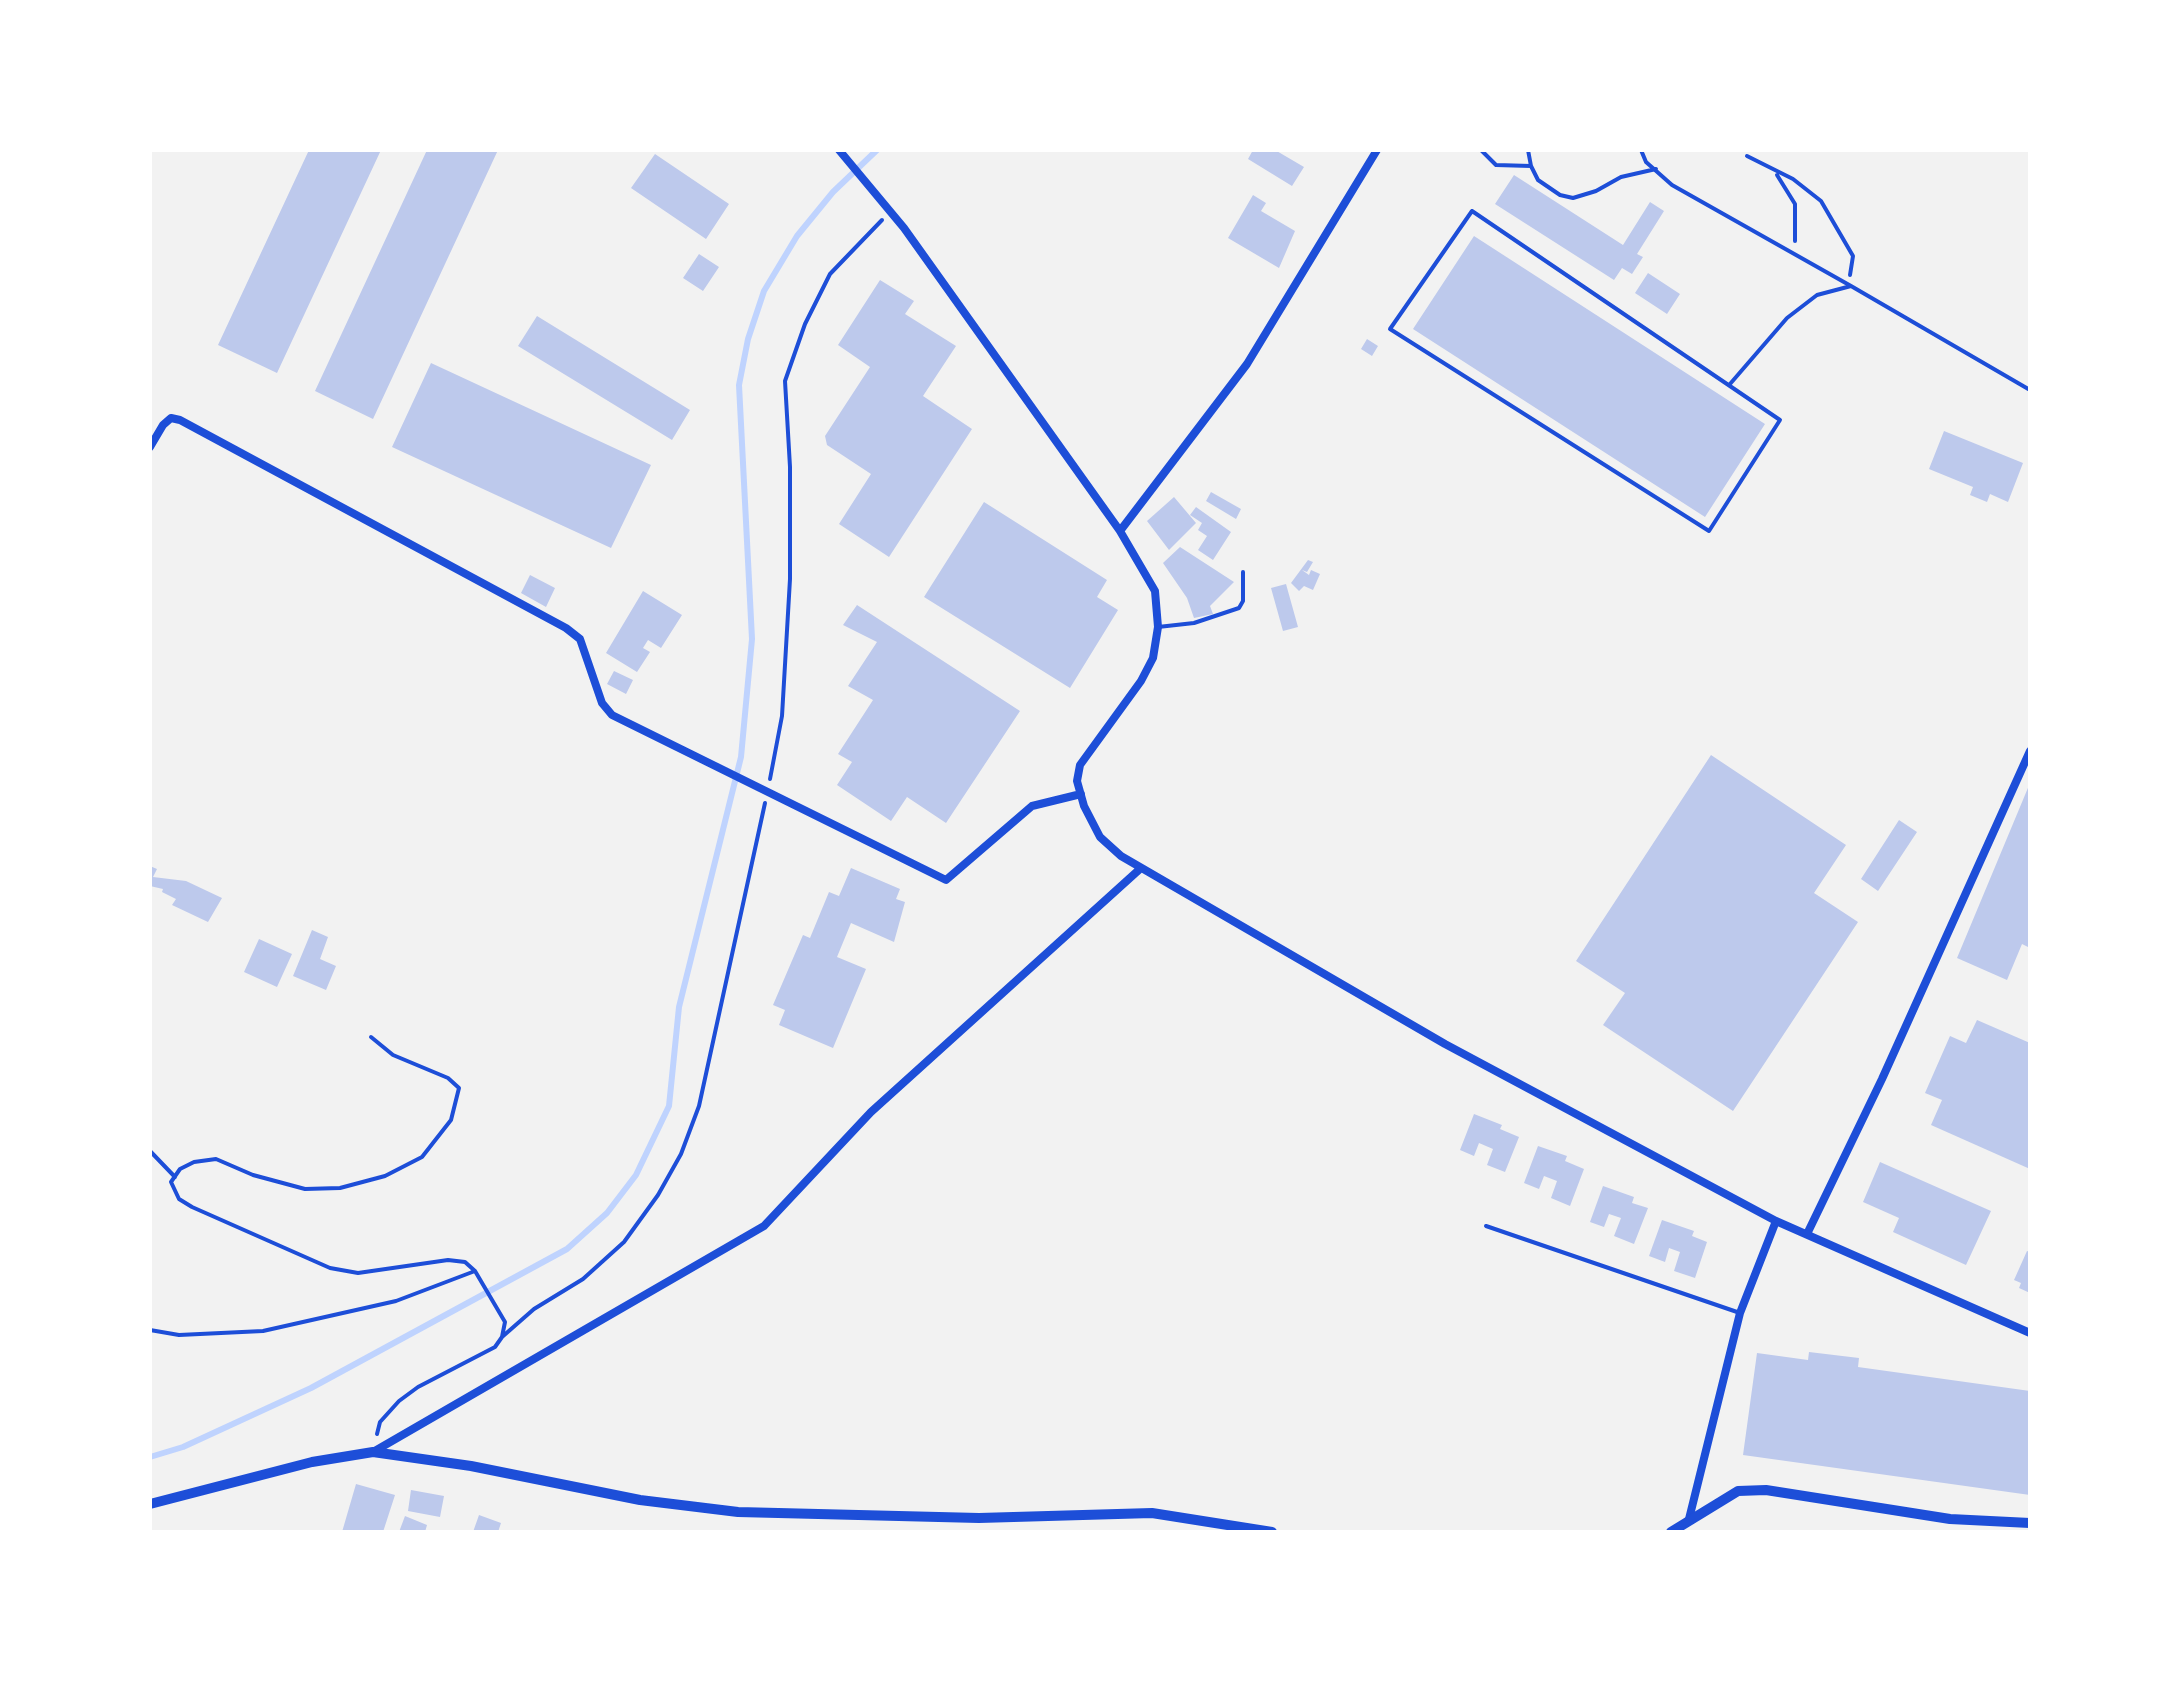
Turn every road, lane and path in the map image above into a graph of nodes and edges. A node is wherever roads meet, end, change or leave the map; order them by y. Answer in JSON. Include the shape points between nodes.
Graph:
{"nodes":[{"id":1,"x":839,"y":150,"type":"edge"},
{"id":2,"x":1377,"y":150,"type":"edge"},
{"id":3,"x":1481,"y":150,"type":"edge"},
{"id":4,"x":1528,"y":150,"type":"edge"},
{"id":5,"x":1641,"y":150,"type":"edge"},
{"id":6,"x":1747,"y":156,"type":"dead end"},
{"id":7,"x":1531,"y":166,"type":"junction"},
{"id":8,"x":1656,"y":169,"type":"junction"},
{"id":9,"x":1776,"y":173,"type":"junction"},
{"id":10,"x":891,"y":211,"type":"junction"},
{"id":11,"x":1793,"y":254,"type":"junction"},
{"id":12,"x":1849,"y":286,"type":"junction"},
{"id":13,"x":1730,"y":384,"type":"junction"},
{"id":14,"x":2030,"y":390,"type":"edge"},
{"id":15,"x":150,"y":447,"type":"edge"},
{"id":16,"x":1120,"y":531,"type":"junction"},
{"id":17,"x":1243,"y":572,"type":"dead end"},
{"id":18,"x":1158,"y":627,"type":"junction"},
{"id":19,"x":2030,"y":751,"type":"edge"},
{"id":20,"x":767,"y":794,"type":"junction"},
{"id":21,"x":1081,"y":794,"type":"junction"},
{"id":22,"x":1141,"y":868,"type":"junction"},
{"id":23,"x":371,"y":1037,"type":"dead end"},
{"id":24,"x":150,"y":1151,"type":"edge"},
{"id":25,"x":175,"y":1177,"type":"junction"},
{"id":26,"x":1776,"y":1221,"type":"junction"},
{"id":27,"x":1486,"y":1226,"type":"dead end"},
{"id":28,"x":1807,"y":1234,"type":"junction"},
{"id":29,"x":475,"y":1271,"type":"junction"},
{"id":30,"x":1740,"y":1313,"type":"junction"},
{"id":31,"x":150,"y":1330,"type":"edge"},
{"id":32,"x":2030,"y":1333,"type":"edge"},
{"id":33,"x":502,"y":1337,"type":"junction"},
{"id":34,"x":373,"y":1452,"type":"junction"},
{"id":35,"x":150,"y":1504,"type":"edge"},
{"id":36,"x":1689,"y":1519,"type":"junction"},
{"id":37,"x":2030,"y":1523,"type":"edge"},
{"id":38,"x":1272,"y":1532,"type":"edge"},
{"id":39,"x":1671,"y":1532,"type":"edge"}],
"edges":[{"from":1,"to":10,"type":"street"},
{"from":2,"to":16,"type":"street","via":[[1247,364]]},
{"from":3,"to":7,"type":"lane","via":[[1496,165]]},
{"from":4,"to":7,"type":"lane"},
{"from":5,"to":8,"type":"lane"},
{"from":6,"to":9,"type":"path"},
{"from":7,"to":8,"type":"lane","via":[[1543,184],[1573,198]]},
{"from":8,"to":11,"type":"lane","via":[[1672,185]]},
{"from":9,"to":11,"type":"path","via":[[1795,204]]},
{"from":9,"to":12,"type":"path","via":[[1821,201],[1853,256]]},
{"from":10,"to":16,"type":"street"},
{"from":10,"to":20,"type":"path","via":[[830,274],[785,381],[790,579],[782,716]]},
{"from":11,"to":12,"type":"lane"},
{"from":12,"to":13,"type":"lane","via":[[1817,295],[1787,318]]},
{"from":12,"to":14,"type":"lane"},
{"from":13,"to":13,"type":"lane","via":[[1472,211],[1390,329],[1709,531],[1780,420]]},
{"from":15,"to":20,"type":"street","via":[[163,425],[171,418],[180,420],[566,628],[580,639],[602,703],[612,715]]},
{"from":16,"to":18,"type":"street","via":[[1155,591]]},
{"from":17,"to":18,"type":"lane","via":[[1239,608],[1194,623]]},
{"from":18,"to":21,"type":"street","via":[[1153,658],[1141,681],[1080,765]]},
{"from":19,"to":28,"type":"street"},
{"from":20,"to":21,"type":"street","via":[[946,880],[1032,806]]},
{"from":20,"to":33,"type":"path","via":[[699,1106],[681,1154],[624,1242],[583,1279],[534,1309]]},
{"from":21,"to":22,"type":"street","via":[[1100,837]]},
{"from":22,"to":26,"type":"street","via":[[1445,1044]]},
{"from":22,"to":34,"type":"street","via":[[871,1112],[764,1226]]},
{"from":23,"to":25,"type":"path","via":[[393,1055],[448,1078],[459,1088],[451,1120],[422,1157],[385,1176],[340,1188],[305,1189],[216,1159],[194,1162]]},
{"from":24,"to":25,"type":"path"},
{"from":25,"to":29,"type":"path","via":[[171,1182],[179,1199],[192,1207],[330,1268],[358,1273],[448,1260],[465,1262]]},
{"from":26,"to":28,"type":"street"},
{"from":26,"to":30,"type":"street"},
{"from":27,"to":30,"type":"lane"},
{"from":28,"to":32,"type":"street"},
{"from":29,"to":31,"type":"path","via":[[396,1301],[290,1326],[219,1335]]},
{"from":29,"to":33,"type":"path","via":[[505,1322]]},
{"from":30,"to":36,"type":"street"},
{"from":33,"to":34,"type":"path","via":[[495,1347],[399,1401],[380,1422]]},
{"from":34,"to":35,"type":"street","via":[[312,1462]]},
{"from":34,"to":38,"type":"street","via":[[640,1500],[738,1512],[979,1518],[1152,1513]]},
{"from":36,"to":37,"type":"street","via":[[1738,1491],[1766,1490],[1950,1519]]},
{"from":36,"to":39,"type":"street"}]}
